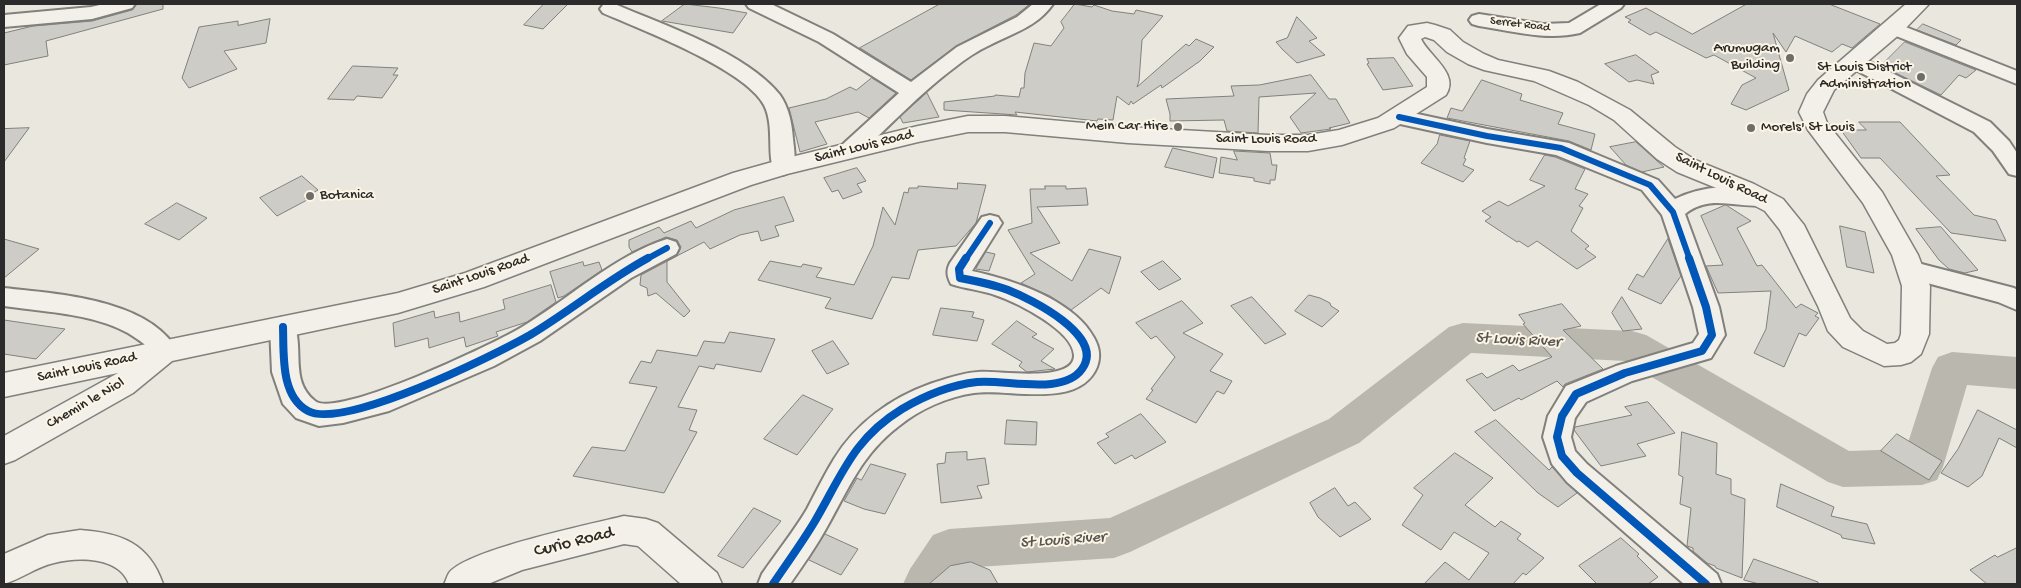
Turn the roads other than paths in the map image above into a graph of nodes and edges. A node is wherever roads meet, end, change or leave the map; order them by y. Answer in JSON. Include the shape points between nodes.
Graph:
{"nodes":[{"id":1,"x":125,"y":4,"type":"edge"},
{"id":2,"x":756,"y":4,"type":"edge"},
{"id":3,"x":1043,"y":4,"type":"edge"},
{"id":4,"x":1614,"y":4,"type":"edge"},
{"id":5,"x":1918,"y":4,"type":"edge"},
{"id":6,"x":610,"y":9,"type":"dead end"},
{"id":7,"x":1479,"y":20,"type":"dead end"},
{"id":8,"x":4,"y":21,"type":"edge"},
{"id":9,"x":1893,"y":28,"type":"junction"},
{"id":10,"x":1855,"y":62,"type":"junction"},
{"id":11,"x":2017,"y":78,"type":"edge"},
{"id":12,"x":913,"y":92,"type":"junction"},
{"id":13,"x":1399,"y":117,"type":"junction"},
{"id":14,"x":850,"y":150,"type":"junction"},
{"id":15,"x":783,"y":167,"type":"junction"},
{"id":16,"x":2017,"y":169,"type":"edge"},
{"id":17,"x":1760,"y":198,"type":"junction"},
{"id":18,"x":1673,"y":212,"type":"junction"},
{"id":19,"x":990,"y":223,"type":"dead end"},
{"id":20,"x":667,"y":248,"type":"dead end"},
{"id":21,"x":1910,"y":270,"type":"junction"},
{"id":22,"x":4,"y":297,"type":"edge"},
{"id":23,"x":2017,"y":301,"type":"edge"},
{"id":24,"x":283,"y":327,"type":"junction"},
{"id":25,"x":165,"y":352,"type":"junction"},
{"id":26,"x":4,"y":386,"type":"edge"},
{"id":27,"x":4,"y":451,"type":"edge"},
{"id":28,"x":4,"y":570,"type":"edge"},
{"id":29,"x":146,"y":584,"type":"edge"},
{"id":30,"x":461,"y":584,"type":"edge"},
{"id":31,"x":705,"y":584,"type":"edge"},
{"id":32,"x":773,"y":584,"type":"edge"},
{"id":33,"x":1704,"y":584,"type":"edge"}],
"edges":[{"from":1,"to":8,"type":"street","via":[[92,13]]},
{"from":2,"to":12,"type":"street","via":[[826,38]]},
{"from":3,"to":12,"type":"street","via":[[1033,15],[950,61]]},
{"from":4,"to":7,"type":"street","name":"Serret Road","via":[[1573,29],[1543,30]]},
{"from":5,"to":9,"type":"main road","name":"Saint Louis Road"},
{"from":6,"to":15,"type":"street","via":[[724,61],[758,83],[772,100],[780,118]]},
{"from":9,"to":10,"type":"main road","name":"Saint Louis Road"},
{"from":9,"to":11,"type":"street"},
{"from":10,"to":16,"type":"street","via":[[1982,127]]},
{"from":10,"to":21,"type":"main road","name":"Saint Louis Road","via":[[1826,85],[1811,112],[1816,124],[1873,198]]},
{"from":12,"to":14,"type":"street"},
{"from":13,"to":14,"type":"main road","name":"Saint Louis Road","via":[[1366,131],[1308,143],[968,124]]},
{"from":13,"to":17,"type":"main road","name":"Saint Louis Road","via":[[1438,90],[1438,77],[1410,38],[1416,31],[1428,30],[1476,59],[1541,76],[1597,100],[1622,115],[1686,166]]},
{"from":13,"to":18,"type":"street","via":[[1561,148],[1650,185]]},
{"from":14,"to":15,"type":"main road","name":"Saint Louis Road"},
{"from":15,"to":24,"type":"main road","name":"Saint Louis Road","via":[[742,179],[474,280],[398,303]]},
{"from":17,"to":18,"type":"street","via":[[1709,196],[1687,202]]},
{"from":17,"to":21,"type":"main road","name":"Saint Louis Road","via":[[1774,205],[1791,225],[1838,323],[1853,338],[1884,355],[1901,354],[1911,346],[1915,334],[1916,286]]},
{"from":18,"to":33,"type":"street","via":[[1706,306],[1712,335],[1702,351],[1625,373],[1576,394],[1562,416],[1557,437],[1562,456],[1577,473]]},
{"from":19,"to":32,"type":"street","via":[[960,269],[960,278],[1006,289],[1054,314],[1076,332],[1084,345],[1088,358],[1083,369],[1072,378],[1056,384],[978,382],[921,398],[897,411],[871,433],[848,461],[817,518]]},
{"from":20,"to":24,"type":"street","via":[[622,272],[531,334],[485,359],[378,403],[343,412],[319,415],[306,410],[293,396],[285,372]]},
{"from":21,"to":23,"type":"street","via":[[1972,285]]},
{"from":22,"to":25,"type":"street","via":[[78,307],[137,325],[161,344]]},
{"from":24,"to":25,"type":"main road","name":"Saint Louis Road"},
{"from":25,"to":26,"type":"main road","name":"Saint Louis Road"},
{"from":25,"to":27,"type":"main road","name":"Chemin le Niol","via":[[123,384]]},
{"from":28,"to":29,"type":"main road","via":[[54,548],[93,545],[125,554],[144,575]]},
{"from":30,"to":31,"type":"main road","name":"Curio Road","via":[[472,575],[520,556],[624,530],[646,533]]}]}
